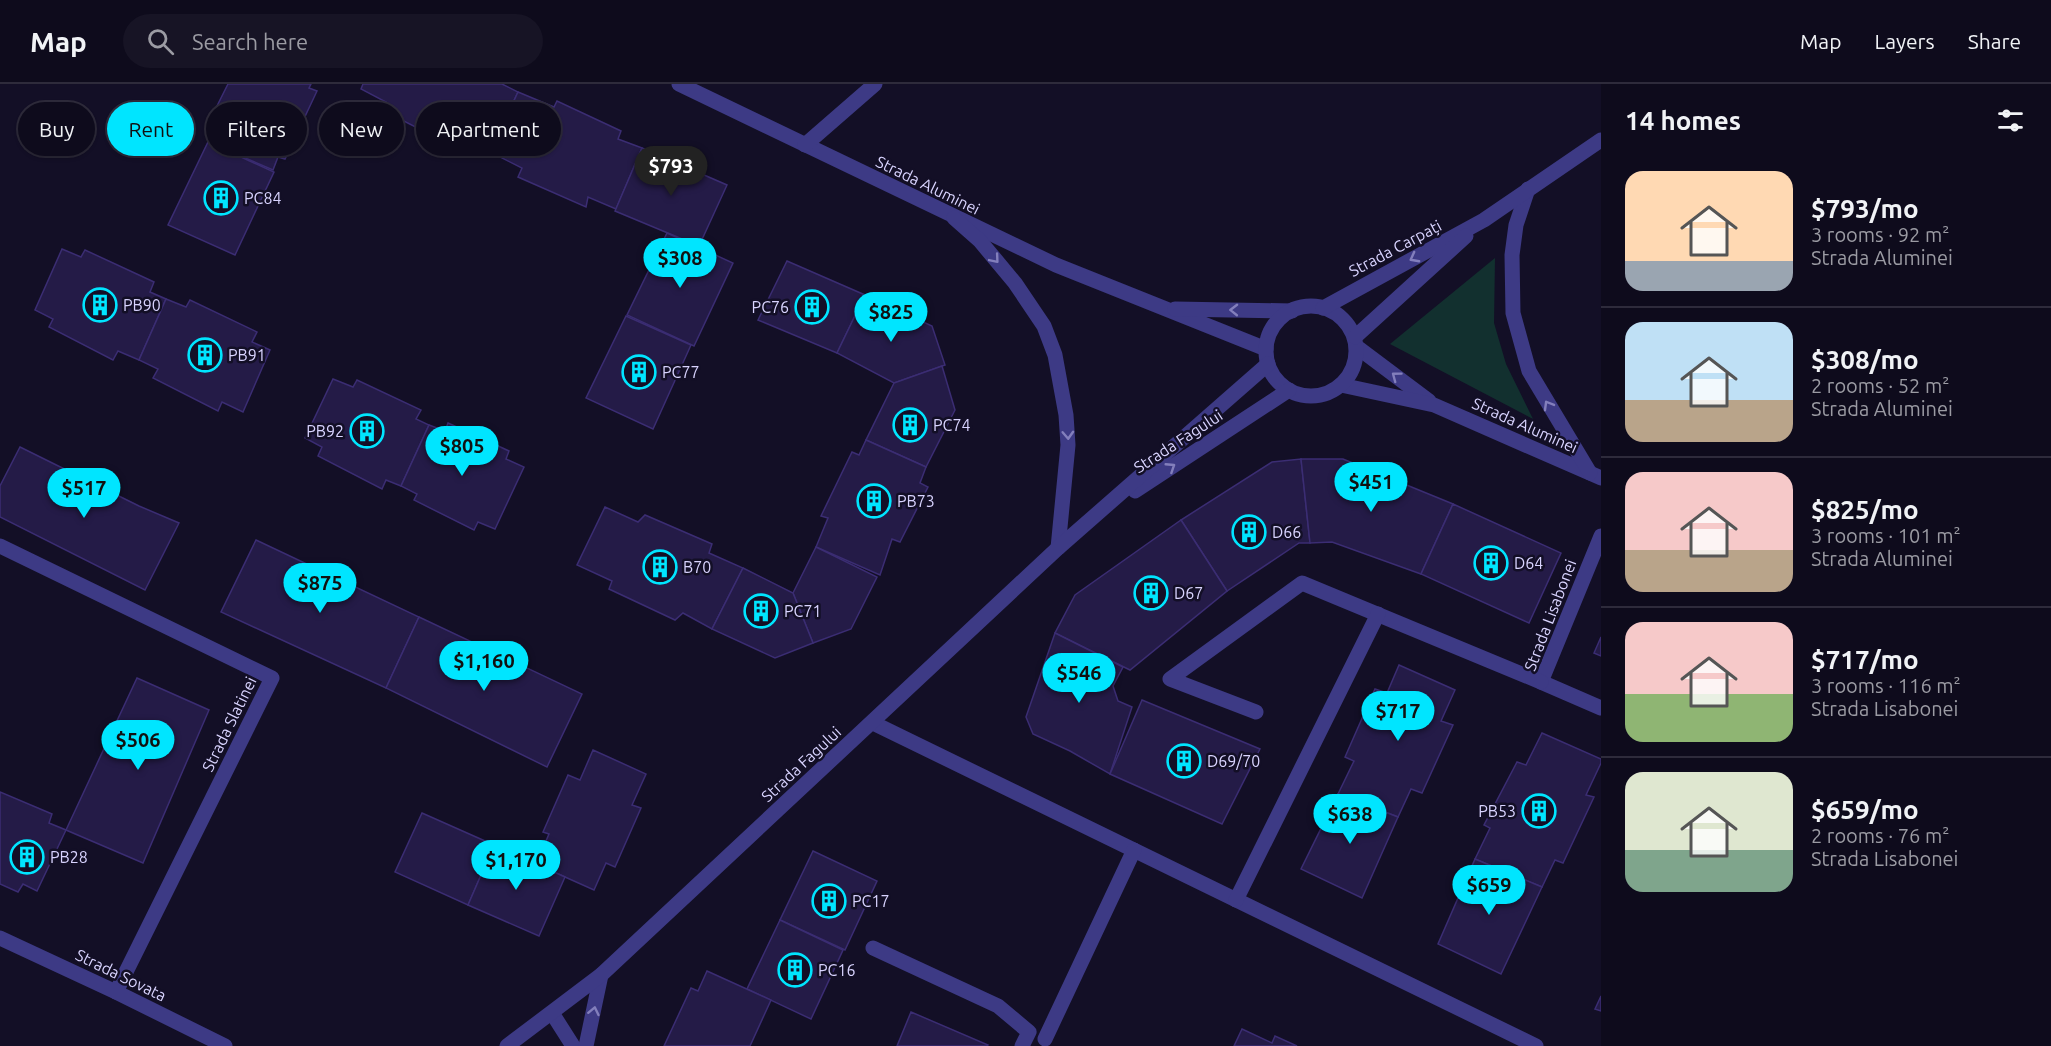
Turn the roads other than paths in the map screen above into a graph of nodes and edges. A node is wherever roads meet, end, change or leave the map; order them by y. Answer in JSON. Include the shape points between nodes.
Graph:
{"nodes":[{"id":1,"x":679,"y":84,"type":"edge"},
{"id":2,"x":875,"y":84,"type":"edge"},
{"id":3,"x":1601,"y":140,"type":"edge"},
{"id":4,"x":805,"y":145,"type":"junction"},
{"id":5,"x":1528,"y":189,"type":"junction"},
{"id":6,"x":954,"y":218,"type":"junction"},
{"id":7,"x":1484,"y":220,"type":"junction"},
{"id":8,"x":1166,"y":308,"type":"junction"},
{"id":9,"x":1323,"y":308,"type":"junction"},
{"id":10,"x":1292,"y":311,"type":"junction"},
{"id":11,"x":1356,"y":342,"type":"junction"},
{"id":12,"x":1267,"y":356,"type":"junction"},
{"id":13,"x":1341,"y":385,"type":"junction"},
{"id":14,"x":1289,"y":390,"type":"junction"},
{"id":15,"x":1434,"y":405,"type":"junction"},
{"id":16,"x":1595,"y":475,"type":"edge"},
{"id":17,"x":1087,"y":522,"type":"junction"},
{"id":18,"x":1601,"y":536,"type":"edge"},
{"id":19,"x":0,"y":546,"type":"edge"},
{"id":20,"x":1058,"y":548,"type":"junction"},
{"id":21,"x":1378,"y":614,"type":"junction"},
{"id":22,"x":1541,"y":682,"type":"junction"},
{"id":23,"x":1601,"y":708,"type":"edge"},
{"id":24,"x":1256,"y":712,"type":"dead end"},
{"id":25,"x":873,"y":723,"type":"junction"},
{"id":26,"x":1134,"y":849,"type":"junction"},
{"id":27,"x":1236,"y":900,"type":"junction"},
{"id":28,"x":0,"y":938,"type":"edge"},
{"id":29,"x":873,"y":948,"type":"dead end"},
{"id":30,"x":601,"y":975,"type":"junction"},
{"id":31,"x":116,"y":992,"type":"junction"},
{"id":32,"x":552,"y":1013,"type":"junction"},
{"id":33,"x":534,"y":1027,"type":"junction"},
{"id":34,"x":1029,"y":1032,"type":"junction"},
{"id":35,"x":1051,"y":1043,"type":"edge"},
{"id":36,"x":225,"y":1046,"type":"edge"},
{"id":37,"x":507,"y":1046,"type":"edge"},
{"id":38,"x":522,"y":1046,"type":"edge"},
{"id":39,"x":573,"y":1046,"type":"edge"},
{"id":40,"x":586,"y":1046,"type":"edge"},
{"id":41,"x":1022,"y":1046,"type":"edge"},
{"id":42,"x":1536,"y":1046,"type":"edge"}],
"edges":[{"from":1,"to":4,"type":"street","name":"Strada Aluminei"},
{"from":2,"to":4,"type":"street"},
{"from":3,"to":5,"type":"street","name":"Strada Carpați"},
{"from":4,"to":6,"type":"street","name":"Strada Aluminei"},
{"from":5,"to":7,"type":"street","name":"Strada Carpați"},
{"from":16,"to":5,"type":"street","one_way":true,"via":[[1529,371],[1513,313],[1512,255],[1516,225]]},
{"from":6,"to":8,"type":"street","name":"Strada Aluminei","via":[[1056,265]]},
{"from":6,"to":20,"type":"street","one_way":true,"via":[[1015,283],[1044,326],[1055,355],[1068,445]]},
{"from":7,"to":9,"type":"street","name":"Strada Carpați","one_way":true},
{"from":7,"to":11,"type":"street","name":"Strada Carpați"},
{"from":10,"to":8,"type":"street","name":"Strada Aluminei","one_way":true},
{"from":8,"to":12,"type":"street","name":"Strada Aluminei"},
{"from":9,"to":10,"type":"street","via":[[1302,307]]},
{"from":9,"to":11,"type":"street","via":[[1348,324]]},
{"from":10,"to":12,"type":"street","name":"Strada Fagului","via":[[1274,326]]},
{"from":11,"to":13,"type":"street","via":[[1354,368]]},
{"from":15,"to":11,"type":"street","name":"Strada Aluminei","one_way":true},
{"from":12,"to":14,"type":"street","via":[[1273,375]]},
{"from":12,"to":17,"type":"street","name":"Strada Fagului"},
{"from":13,"to":14,"type":"street","via":[[1319,396]]},
{"from":13,"to":15,"type":"street","name":"Strada Aluminei"},
{"from":17,"to":14,"type":"street","name":"Strada Fagului","one_way":true},
{"from":15,"to":16,"type":"street","name":"Strada Aluminei"},
{"from":17,"to":20,"type":"street","name":"Strada Fagului"},
{"from":18,"to":22,"type":"street","name":"Strada Lisabonei"},
{"from":19,"to":31,"type":"street","name":"Strada Slatinei","via":[[272,678]]},
{"from":20,"to":25,"type":"street","name":"Strada Fagului"},
{"from":21,"to":22,"type":"street"},
{"from":21,"to":24,"type":"street","via":[[1302,584],[1170,680]]},
{"from":21,"to":27,"type":"street"},
{"from":22,"to":23,"type":"street","name":"Strada Lisabonei"},
{"from":25,"to":26,"type":"street"},
{"from":25,"to":30,"type":"street","name":"Strada Fagului"},
{"from":26,"to":27,"type":"street"},
{"from":26,"to":35,"type":"street"},
{"from":27,"to":42,"type":"street"},
{"from":28,"to":31,"type":"street","name":"Strada Sovata"},
{"from":29,"to":34,"type":"street","via":[[998,1006]]},
{"from":30,"to":32,"type":"street","name":"Strada Fagului"},
{"from":40,"to":30,"type":"street","one_way":true},
{"from":31,"to":36,"type":"street","name":"Strada Sovata"},
{"from":32,"to":33,"type":"street","name":"Strada Fagului"},
{"from":32,"to":39,"type":"street"},
{"from":33,"to":37,"type":"street","name":"Strada Fagului"},
{"from":33,"to":38,"type":"street","name":"Strada Fagului"},
{"from":34,"to":35,"type":"street"},
{"from":34,"to":41,"type":"street"}]}
